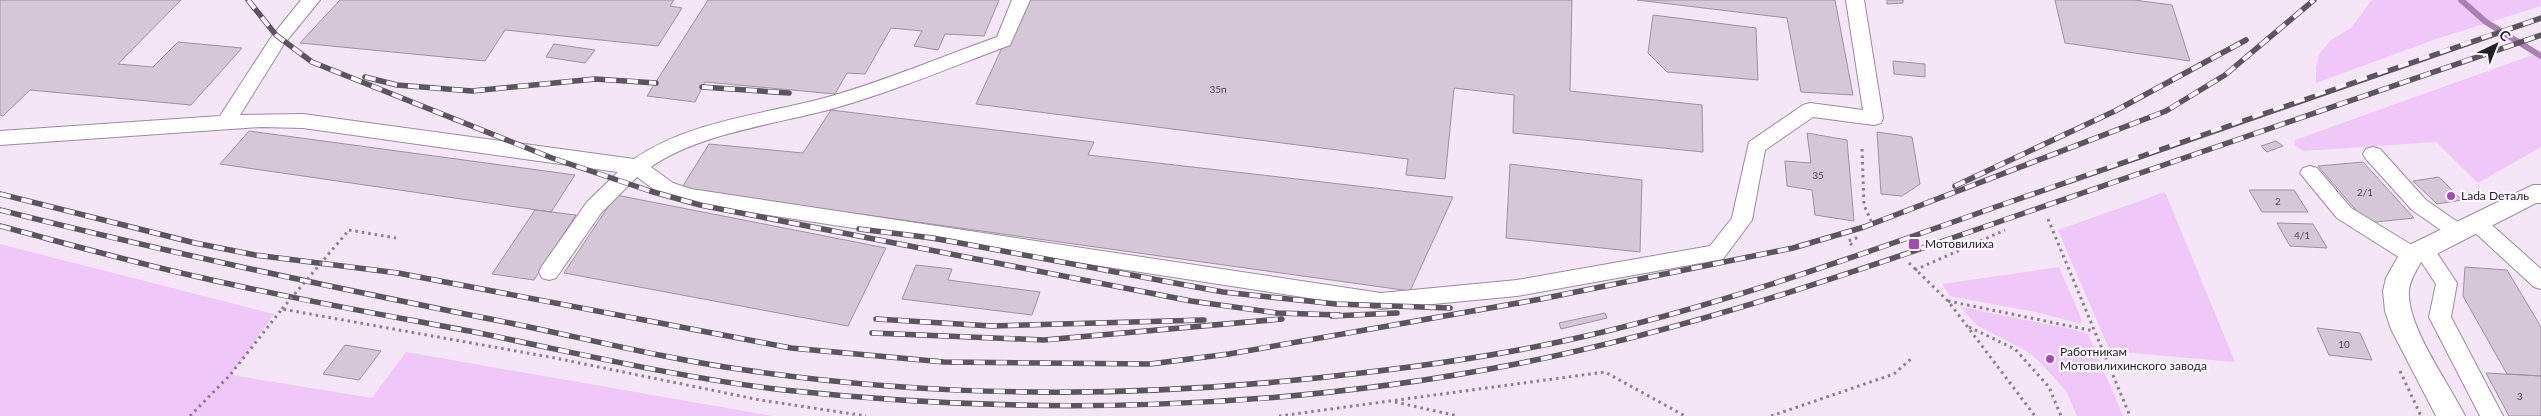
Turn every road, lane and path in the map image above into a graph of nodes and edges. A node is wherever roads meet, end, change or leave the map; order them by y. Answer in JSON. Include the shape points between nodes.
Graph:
{"nodes":[{"id":1,"x":311,"y":0,"type":"edge"},
{"id":2,"x":1021,"y":0,"type":"edge"},
{"id":3,"x":1855,"y":0,"type":"edge"},
{"id":4,"x":225,"y":122,"type":"junction"},
{"id":5,"x":0,"y":138,"type":"edge"},
{"id":6,"x":1862,"y":149,"type":"dead end"},
{"id":7,"x":2373,"y":154,"type":"dead end"},
{"id":8,"x":637,"y":167,"type":"junction"},
{"id":9,"x":2310,"y":173,"type":"dead end"},
{"id":10,"x":2538,"y":192,"type":"edge"},
{"id":11,"x":2048,"y":219,"type":"dead end"},
{"id":12,"x":1871,"y":221,"type":"dead end"},
{"id":13,"x":2468,"y":227,"type":"junction"},
{"id":14,"x":2005,"y":230,"type":"dead end"},
{"id":15,"x":1858,"y":237,"type":"dead end"},
{"id":16,"x":396,"y":238,"type":"dead end"},
{"id":17,"x":1852,"y":245,"type":"dead end"},
{"id":18,"x":2418,"y":252,"type":"junction"},
{"id":19,"x":1909,"y":263,"type":"dead end"},
{"id":20,"x":1915,"y":270,"type":"junction"},
{"id":21,"x":549,"y":272,"type":"dead end"},
{"id":22,"x":2541,"y":281,"type":"edge"},
{"id":23,"x":1948,"y":301,"type":"junction"},
{"id":24,"x":282,"y":309,"type":"junction"},
{"id":25,"x":1968,"y":326,"type":"junction"},
{"id":26,"x":2094,"y":331,"type":"junction"},
{"id":27,"x":1913,"y":357,"type":"dead end"},
{"id":28,"x":1391,"y":401,"type":"junction"},
{"id":29,"x":190,"y":416,"type":"edge"},
{"id":30,"x":866,"y":416,"type":"edge"},
{"id":31,"x":1279,"y":416,"type":"edge"},
{"id":32,"x":1458,"y":416,"type":"edge"},
{"id":33,"x":1685,"y":416,"type":"edge"},
{"id":34,"x":1771,"y":416,"type":"edge"},
{"id":35,"x":2035,"y":416,"type":"edge"},
{"id":36,"x":2061,"y":416,"type":"edge"},
{"id":37,"x":2130,"y":416,"type":"edge"},
{"id":38,"x":2451,"y":416,"type":"edge"},
{"id":39,"x":2492,"y":416,"type":"edge"}],
"edges":[{"from":1,"to":4,"type":"lane","via":[[278,40]]},
{"from":2,"to":8,"type":"lane","via":[[1004,41],[834,102],[691,138]]},
{"from":3,"to":8,"type":"lane","via":[[1874,118],[1810,110],[1756,146],[1742,220],[1716,253],[1517,288],[1381,301],[691,196],[666,188]]},
{"from":4,"to":5,"type":"lane"},
{"from":4,"to":8,"type":"lane","via":[[303,121]]},
{"from":6,"to":12,"type":"path","via":[[1864,205]]},
{"from":7,"to":13,"type":"lane","via":[[2419,206]]},
{"from":8,"to":21,"type":"lane","via":[[593,207]]},
{"from":9,"to":18,"type":"lane","via":[[2344,214]]},
{"from":10,"to":13,"type":"main road"},
{"from":11,"to":26,"type":"path"},
{"from":13,"to":18,"type":"main road"},
{"from":13,"to":22,"type":"lane"},
{"from":14,"to":20,"type":"path"},
{"from":15,"to":17,"type":"path","via":[[1848,241]]},
{"from":16,"to":24,"type":"path","bridge":true,"via":[[349,230]]},
{"from":18,"to":38,"type":"main road","via":[[2399,278],[2396,290],[2398,310],[2404,329]]},
{"from":18,"to":39,"type":"lane","via":[[2447,283],[2440,317]]},
{"from":19,"to":20,"type":"path"},
{"from":20,"to":23,"type":"path"},
{"from":23,"to":25,"type":"path"},
{"from":23,"to":26,"type":"path"},
{"from":24,"to":29,"type":"path","via":[[230,375]]},
{"from":24,"to":30,"type":"path","via":[[555,358],[760,400]]},
{"from":25,"to":35,"type":"path"},
{"from":25,"to":36,"type":"path","via":[[2015,349],[2049,386]]},
{"from":26,"to":37,"type":"path"},
{"from":27,"to":34,"type":"path","via":[[1894,374]]},
{"from":28,"to":31,"type":"path"},
{"from":28,"to":32,"type":"path"},
{"from":28,"to":33,"type":"path","via":[[1605,372]]}]}
